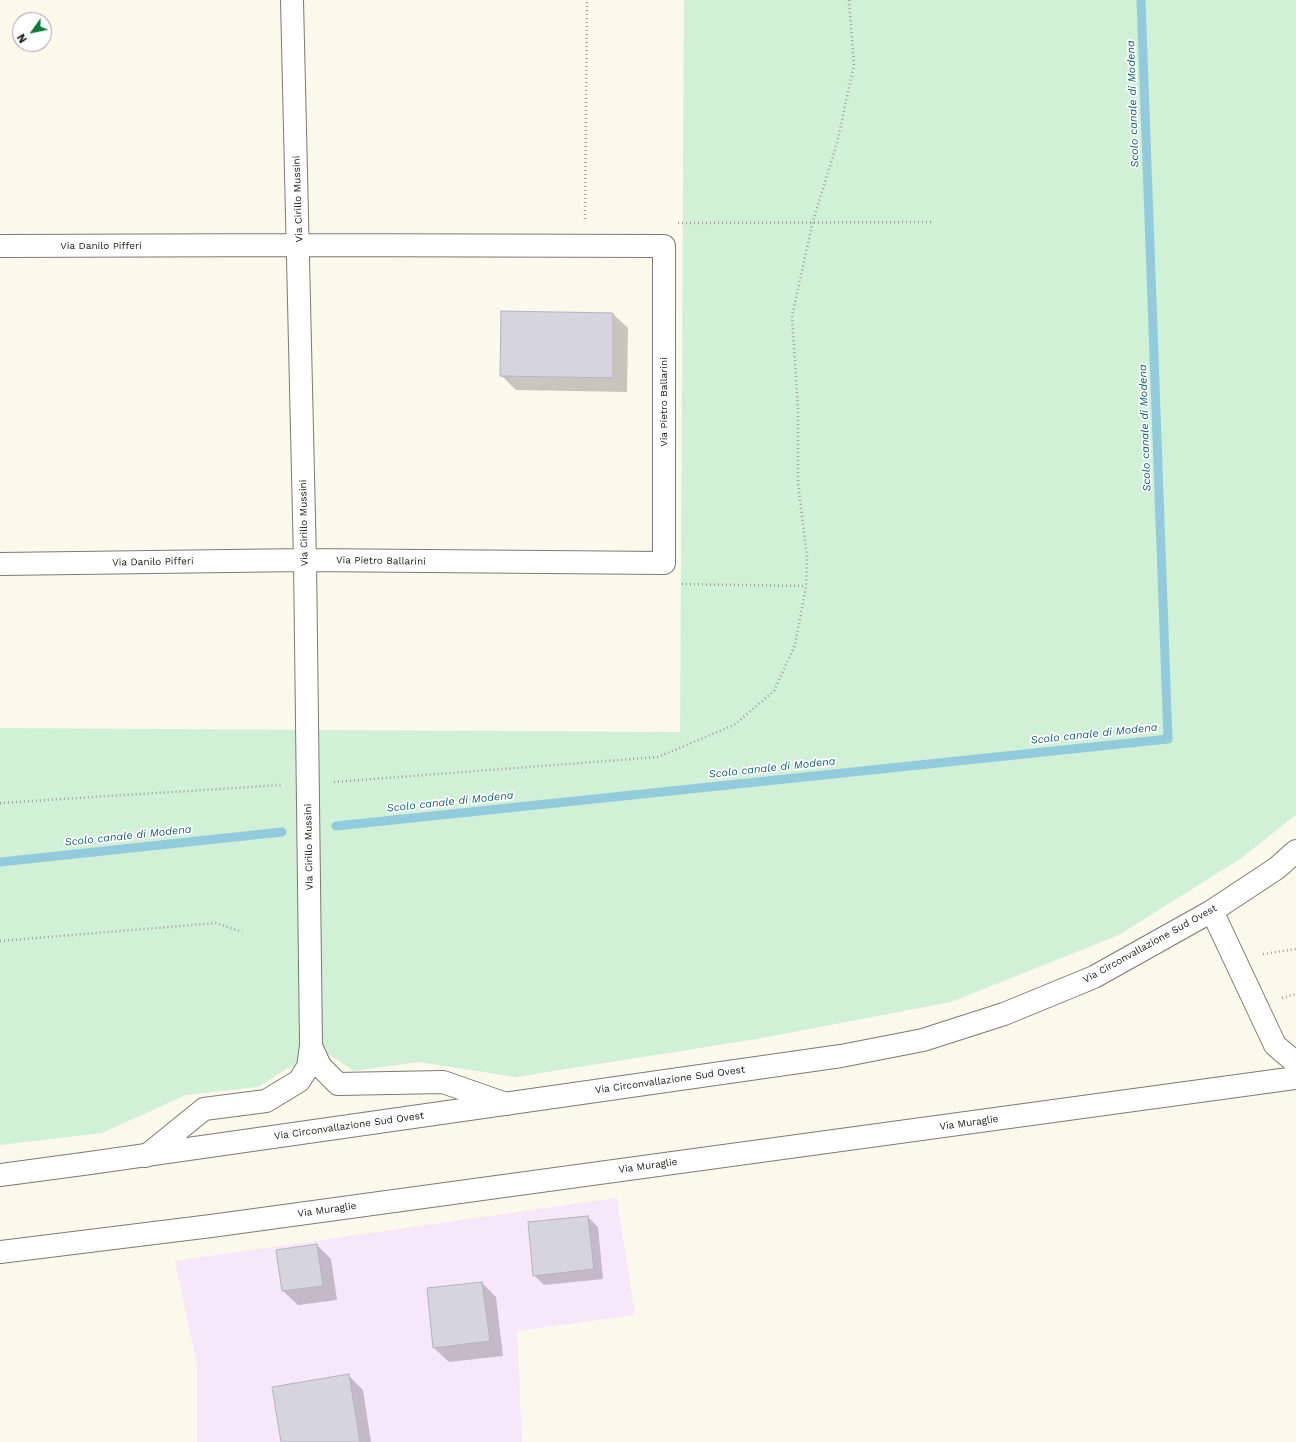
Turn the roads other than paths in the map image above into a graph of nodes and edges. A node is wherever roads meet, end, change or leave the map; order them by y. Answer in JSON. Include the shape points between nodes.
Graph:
{"nodes":[{"id":1,"x":292,"y":0,"type":"edge"},
{"id":2,"x":299,"y":245,"type":"junction"},
{"id":3,"x":0,"y":246,"type":"edge"},
{"id":4,"x":305,"y":560,"type":"junction"},
{"id":5,"x":0,"y":564,"type":"edge"},
{"id":6,"x":1296,"y":851,"type":"edge"},
{"id":7,"x":1212,"y":911,"type":"junction"},
{"id":8,"x":311,"y":1046,"type":"junction"},
{"id":9,"x":1296,"y":1063,"type":"edge"},
{"id":10,"x":1296,"y":1078,"type":"edge"},
{"id":11,"x":506,"y":1104,"type":"junction"},
{"id":12,"x":146,"y":1156,"type":"junction"},
{"id":13,"x":0,"y":1175,"type":"edge"},
{"id":14,"x":0,"y":1252,"type":"edge"}],
"edges":[{"from":1,"to":2,"type":"street","name":"Via Cirillo Mussini"},
{"from":2,"to":3,"type":"street","name":"Via Danilo Pifferi"},
{"from":2,"to":4,"type":"street","name":"Via Cirillo Mussini"},
{"from":2,"to":4,"type":"street","name":"Via Pietro Ballarini","via":[[664,246],[664,564]]},
{"from":4,"to":5,"type":"street","name":"Via Danilo Pifferi"},
{"from":4,"to":8,"type":"street","name":"Via Cirillo Mussini"},
{"from":6,"to":7,"type":"street","name":"Via Circonvallazione Sud Ovest","via":[[1277,868]]},
{"from":7,"to":9,"type":"street","via":[[1275,1045]]},
{"from":7,"to":11,"type":"street","name":"Via Circonvallazione Sud Ovest","via":[[1094,977],[1004,1014],[922,1040],[842,1056]]},
{"from":8,"to":11,"type":"street","via":[[320,1066],[338,1084],[443,1082]]},
{"from":8,"to":12,"type":"street","name":"Via Cirillo Mussini","via":[[308,1067],[300,1081],[266,1101],[204,1109]]},
{"from":10,"to":14,"type":"street","name":"Via Muraglie","via":[[211,1226]]},
{"from":11,"to":12,"type":"street","name":"Via Circonvallazione Sud Ovest"},
{"from":12,"to":13,"type":"street","name":"Via Circonvallazione Sud Ovest"}]}
